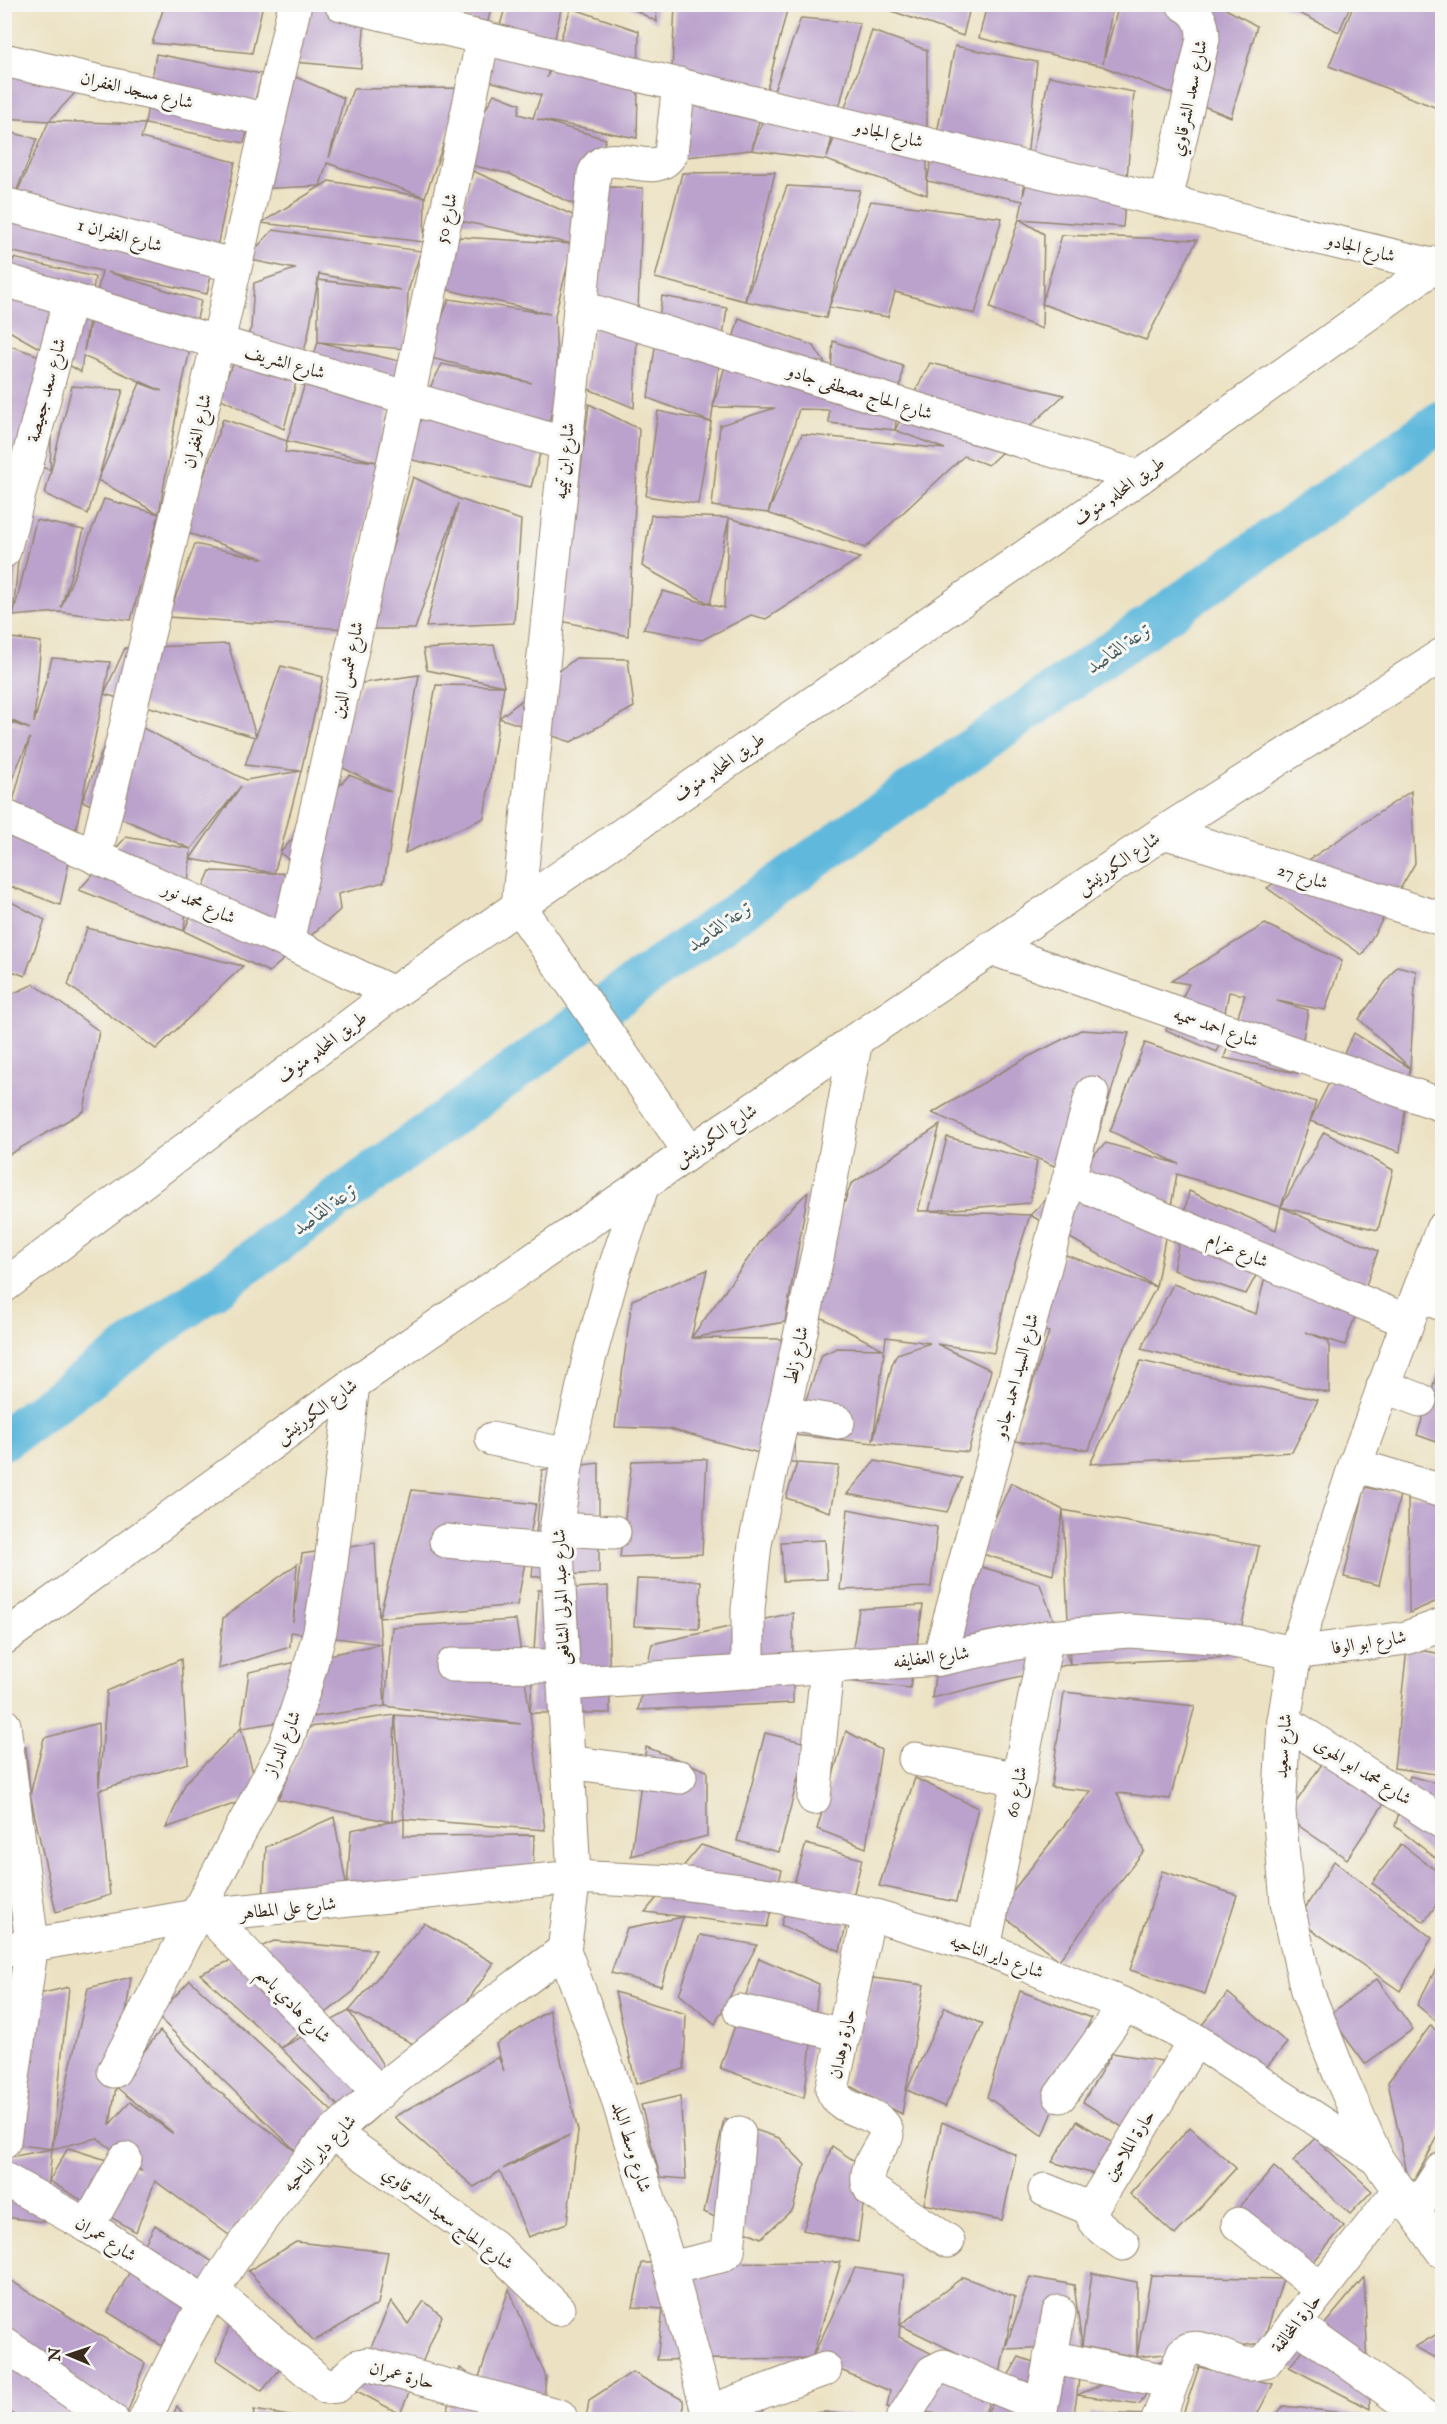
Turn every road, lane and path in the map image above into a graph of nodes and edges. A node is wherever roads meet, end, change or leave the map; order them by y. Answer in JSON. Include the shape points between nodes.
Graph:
{"nodes":[{"id":1,"x":295,"y":4,"type":"edge"},
{"id":2,"x":341,"y":4,"type":"edge"},
{"id":3,"x":1183,"y":4,"type":"edge"},
{"id":4,"x":483,"y":38,"type":"junction"},
{"id":5,"x":4,"y":60,"type":"edge"},
{"id":6,"x":679,"y":84,"type":"junction"},
{"id":7,"x":269,"y":120,"type":"junction"},
{"id":8,"x":1166,"y":200,"type":"junction"},
{"id":9,"x":4,"y":204,"type":"edge"},
{"id":10,"x":1439,"y":263,"type":"edge"},
{"id":11,"x":235,"y":266,"type":"junction"},
{"id":12,"x":4,"y":280,"type":"edge"},
{"id":13,"x":70,"y":299,"type":"junction"},
{"id":14,"x":580,"y":307,"type":"junction"},
{"id":15,"x":218,"y":342,"type":"junction"},
{"id":16,"x":408,"y":398,"type":"junction"},
{"id":17,"x":566,"y":444,"type":"junction"},
{"id":18,"x":1140,"y":477,"type":"junction"},
{"id":19,"x":4,"y":551,"type":"edge"},
{"id":20,"x":1443,"y":655,"type":"edge"},
{"id":21,"x":4,"y":816,"type":"edge"},
{"id":22,"x":1164,"y":832,"type":"junction"},
{"id":23,"x":95,"y":857,"type":"junction"},
{"id":24,"x":518,"y":906,"type":"junction"},
{"id":25,"x":1443,"y":919,"type":"edge"},
{"id":26,"x":287,"y":942,"type":"junction"},
{"id":27,"x":990,"y":948,"type":"junction"},
{"id":28,"x":393,"y":993,"type":"junction"},
{"id":29,"x":856,"y":1039,"type":"junction"},
{"id":30,"x":1092,"y":1093,"type":"dead end"},
{"id":31,"x":1443,"y":1105,"type":"edge"},
{"id":32,"x":690,"y":1152,"type":"junction"},
{"id":33,"x":1068,"y":1179,"type":"junction"},
{"id":34,"x":643,"y":1184,"type":"junction"},
{"id":35,"x":1443,"y":1229,"type":"edge"},
{"id":36,"x":4,"y":1286,"type":"edge"},
{"id":37,"x":1423,"y":1306,"type":"edge"},
{"id":38,"x":353,"y":1384,"type":"junction"},
{"id":39,"x":1383,"y":1386,"type":"junction"},
{"id":40,"x":1420,"y":1400,"type":"dead end"},
{"id":41,"x":783,"y":1413,"type":"junction"},
{"id":42,"x":838,"y":1422,"type":"dead end"},
{"id":43,"x":492,"y":1439,"type":"dead end"},
{"id":44,"x":568,"y":1455,"type":"junction"},
{"id":45,"x":1354,"y":1465,"type":"junction"},
{"id":46,"x":1443,"y":1491,"type":"edge"},
{"id":47,"x":614,"y":1532,"type":"dead end"},
{"id":48,"x":557,"y":1540,"type":"junction"},
{"id":49,"x":446,"y":1541,"type":"dead end"},
{"id":50,"x":1443,"y":1625,"type":"edge"},
{"id":51,"x":1047,"y":1637,"type":"junction"},
{"id":52,"x":4,"y":1638,"type":"edge"},
{"id":53,"x":1295,"y":1653,"type":"junction"},
{"id":54,"x":939,"y":1659,"type":"junction"},
{"id":55,"x":452,"y":1665,"type":"dead end"},
{"id":56,"x":827,"y":1667,"type":"junction"},
{"id":57,"x":748,"y":1672,"type":"junction"},
{"id":58,"x":564,"y":1675,"type":"junction"},
{"id":59,"x":1284,"y":1721,"type":"junction"},
{"id":60,"x":4,"y":1725,"type":"edge"},
{"id":61,"x":915,"y":1759,"type":"dead end"},
{"id":62,"x":568,"y":1762,"type":"junction"},
{"id":63,"x":680,"y":1777,"type":"dead end"},
{"id":64,"x":1018,"y":1779,"type":"junction"},
{"id":65,"x":814,"y":1798,"type":"dead end"},
{"id":66,"x":1443,"y":1822,"type":"edge"},
{"id":67,"x":574,"y":1877,"type":"junction"},
{"id":68,"x":869,"y":1914,"type":"junction"},
{"id":69,"x":202,"y":1916,"type":"junction"},
{"id":70,"x":18,"y":1947,"type":"edge"},
{"id":71,"x":984,"y":1948,"type":"junction"},
{"id":72,"x":564,"y":1950,"type":"junction"},
{"id":73,"x":1125,"y":2005,"type":"junction"},
{"id":74,"x":740,"y":2011,"type":"dead end"},
{"id":75,"x":844,"y":2035,"type":"junction"},
{"id":76,"x":1195,"y":2040,"type":"junction"},
{"id":77,"x":114,"y":2071,"type":"dead end"},
{"id":78,"x":378,"y":2093,"type":"junction"},
{"id":79,"x":1060,"y":2096,"type":"dead end"},
{"id":80,"x":333,"y":2133,"type":"junction"},
{"id":81,"x":739,"y":2133,"type":"dead end"},
{"id":82,"x":4,"y":2141,"type":"edge"},
{"id":83,"x":125,"y":2159,"type":"dead end"},
{"id":84,"x":1377,"y":2159,"type":"junction"},
{"id":85,"x":1443,"y":2169,"type":"edge"},
{"id":86,"x":4,"y":2179,"type":"edge"},
{"id":87,"x":1045,"y":2190,"type":"dead end"},
{"id":88,"x":1407,"y":2201,"type":"junction"},
{"id":89,"x":1091,"y":2209,"type":"junction"},
{"id":90,"x":1238,"y":2224,"type":"dead end"},
{"id":91,"x":88,"y":2226,"type":"junction"},
{"id":92,"x":948,"y":2241,"type":"dead end"},
{"id":93,"x":1123,"y":2244,"type":"dead end"},
{"id":94,"x":1443,"y":2251,"type":"edge"},
{"id":95,"x":670,"y":2268,"type":"junction"},
{"id":96,"x":1322,"y":2289,"type":"junction"},
{"id":97,"x":210,"y":2297,"type":"junction"},
{"id":98,"x":558,"y":2309,"type":"dead end"},
{"id":99,"x":1059,"y":2312,"type":"dead end"},
{"id":100,"x":1295,"y":2324,"type":"junction"},
{"id":101,"x":4,"y":2344,"type":"edge"},
{"id":102,"x":1050,"y":2357,"type":"junction"},
{"id":103,"x":825,"y":2368,"type":"dead end"},
{"id":104,"x":1172,"y":2382,"type":"junction"},
{"id":105,"x":1040,"y":2413,"type":"edge"},
{"id":106,"x":560,"y":2416,"type":"dead end"},
{"id":107,"x":708,"y":2416,"type":"edge"},
{"id":108,"x":1429,"y":2419,"type":"edge"},
{"id":109,"x":111,"y":2420,"type":"edge"},
{"id":110,"x":145,"y":2420,"type":"edge"},
{"id":111,"x":902,"y":2420,"type":"edge"},
{"id":112,"x":1158,"y":2420,"type":"edge"}],
"edges":[{"from":1,"to":7,"type":"street","name":"شارع الغفران"},
{"from":2,"to":4,"type":"street","name":"شارع الجادو"},
{"from":3,"to":8,"type":"street","name":"شارع سعد الشرقاوي","via":[[1200,19],[1203,39]]},
{"from":4,"to":6,"type":"street","name":"شارع الجادو"},
{"from":4,"to":16,"type":"street","name":"شارع 50"},
{"from":5,"to":7,"type":"street","name":"شارع مسجد الغفران"},
{"from":6,"to":8,"type":"street","name":"شارع الجادو"},
{"from":6,"to":14,"type":"street","name":"شارع ابن تيميه","via":[[668,159],[657,165],[607,160],[596,168]]},
{"from":7,"to":11,"type":"street","name":"شارع الغفران"},
{"from":8,"to":10,"type":"street","name":"شارع الجادو"},
{"from":9,"to":11,"type":"street","name":"شارع الغفران 1"},
{"from":10,"to":18,"type":"street","name":"طريق المحله, منوف"},
{"from":11,"to":15,"type":"street","name":"شارع الغفران"},
{"from":12,"to":13,"type":"street","name":"شارع الشريف"},
{"from":13,"to":15,"type":"street","name":"شارع الشريف"},
{"from":13,"to":19,"type":"street","name":"شارع سعد جعيصة"},
{"from":14,"to":17,"type":"street","name":"شارع ابن تيميه"},
{"from":14,"to":18,"type":"street","name":"شارع الحاج مصطفى جادو"},
{"from":15,"to":16,"type":"street","name":"شارع الشريف"},
{"from":15,"to":23,"type":"street","name":"شارع الغفران"},
{"from":16,"to":17,"type":"street","name":"شارع الشريف"},
{"from":16,"to":26,"type":"street","name":"شارع شمس الدين"},
{"from":17,"to":24,"type":"street","name":"شارع ابن تيميه"},
{"from":18,"to":24,"type":"street","name":"طريق المحله, منوف"},
{"from":20,"to":22,"type":"street","name":"شارع الكورنيش"},
{"from":21,"to":23,"type":"street","name":"شارع محمد نور"},
{"from":22,"to":25,"type":"street","name":"شارع 27"},
{"from":22,"to":27,"type":"street","name":"شارع الكورنيش"},
{"from":23,"to":26,"type":"street","name":"شارع محمد نور"},
{"from":24,"to":28,"type":"street","name":"طريق المحله, منوف"},
{"from":24,"to":32,"type":"street"},
{"from":26,"to":28,"type":"street","name":"شارع محمد نور"},
{"from":27,"to":29,"type":"street","name":"شارع الكورنيش"},
{"from":27,"to":31,"type":"street","name":"شارع احمد سميه"},
{"from":28,"to":36,"type":"street","name":"طريق المحله, منوف"},
{"from":29,"to":32,"type":"street","name":"شارع الكورنيش"},
{"from":29,"to":41,"type":"street","name":"شارع زلط","via":[[819,1253]]},
{"from":30,"to":33,"type":"street","name":"شارع السيد احمد جادو"},
{"from":32,"to":34,"type":"street","name":"شارع الكورنيش"},
{"from":33,"to":37,"type":"street","name":"شارع عزام"},
{"from":33,"to":54,"type":"street","name":"شارع السيد احمد جادو"},
{"from":34,"to":38,"type":"street","name":"شارع الكورنيش"},
{"from":34,"to":44,"type":"street","name":"شارع عبد المولى الشافعى","via":[[588,1363]]},
{"from":35,"to":37,"type":"street","name":"شارع سعيد"},
{"from":37,"to":39,"type":"street","name":"شارع سعيد"},
{"from":38,"to":52,"type":"street","name":"شارع الكورنيش"},
{"from":38,"to":69,"type":"street","name":"شارع الدراز","via":[[330,1571],[320,1631],[304,1689],[285,1746]]},
{"from":39,"to":40,"type":"street"},
{"from":39,"to":45,"type":"street","name":"شارع سعيد"},
{"from":41,"to":42,"type":"street"},
{"from":41,"to":57,"type":"street","name":"شارع زلط","via":[[755,1544],[748,1609]]},
{"from":43,"to":44,"type":"street"},
{"from":44,"to":48,"type":"street","name":"شارع عبد المولى الشافعى"},
{"from":45,"to":46,"type":"street"},
{"from":45,"to":53,"type":"street","name":"شارع سعيد"},
{"from":47,"to":48,"type":"street"},
{"from":48,"to":49,"type":"street"},
{"from":48,"to":58,"type":"street","name":"شارع عبد المولى الشافعى"},
{"from":50,"to":53,"type":"street","name":"شارع ابو الوفا","via":[[1407,1638]]},
{"from":51,"to":53,"type":"street","name":"شارع العفايفه","via":[[1142,1632],[1213,1637]]},
{"from":51,"to":54,"type":"street","name":"شارع العفايفه"},
{"from":51,"to":64,"type":"street","name":"شارع 60"},
{"from":53,"to":59,"type":"street","name":"شارع سعيد"},
{"from":54,"to":56,"type":"street","name":"شارع العفايفه"},
{"from":55,"to":58,"type":"street","name":"شارع العفايفه"},
{"from":56,"to":57,"type":"street","name":"شارع العفايفه"},
{"from":56,"to":65,"type":"street"},
{"from":57,"to":58,"type":"street","name":"شارع العفايفه"},
{"from":58,"to":62,"type":"street","name":"شارع عبد المولى الشافعى"},
{"from":59,"to":66,"type":"street","name":"شارع محمد ابو الهوى"},
{"from":59,"to":84,"type":"street","name":"شارع سعيد","via":[[1279,1812],[1287,1902],[1306,1991]]},
{"from":60,"to":70,"type":"street"},
{"from":61,"to":64,"type":"street"},
{"from":62,"to":63,"type":"street"},
{"from":62,"to":67,"type":"street","name":"شارع عبد المولى الشافعى"},
{"from":64,"to":71,"type":"street","name":"شارع 60"},
{"from":67,"to":68,"type":"street","name":"شارع داير الناحيه","via":[[672,1882],[771,1895]]},
{"from":67,"to":69,"type":"street","name":"شارع على المطاهر"},
{"from":67,"to":72,"type":"street","name":"شارع وسط البلد"},
{"from":68,"to":71,"type":"street","name":"شارع داير الناحيه"},
{"from":68,"to":75,"type":"street","name":"حارة وهدان"},
{"from":69,"to":70,"type":"street","name":"شارع على المطاهر"},
{"from":69,"to":77,"type":"street","name":"شارع الدراز"},
{"from":69,"to":78,"type":"street","name":"شارع هادي باسم"},
{"from":70,"to":82,"type":"street"},
{"from":71,"to":73,"type":"street","name":"شارع داير الناحيه"},
{"from":72,"to":78,"type":"street","name":"شارع داير الناحيه"},
{"from":72,"to":95,"type":"street","name":"شارع وسط البلد","via":[[610,2074]]},
{"from":73,"to":76,"type":"street","name":"شارع داير الناحيه"},
{"from":73,"to":79,"type":"street"},
{"from":74,"to":75,"type":"street"},
{"from":75,"to":92,"type":"street","name":"حارة وهدان","via":[[832,2089],[835,2097],[839,2103],[879,2120],[887,2129],[888,2135],[868,2170],[871,2190]]},
{"from":76,"to":84,"type":"street","name":"شارع داير الناحيه"},
{"from":76,"to":89,"type":"street","name":"حارة الملاحين"},
{"from":78,"to":80,"type":"street","name":"شارع داير الناحيه"},
{"from":80,"to":97,"type":"street","name":"شارع داير الناحيه","via":[[265,2213]]},
{"from":80,"to":98,"type":"street","name":"شارع الحاج سعيد الشرقاوي","via":[[492,2246]]},
{"from":81,"to":95,"type":"street","via":[[728,2251],[722,2256]]},
{"from":83,"to":91,"type":"street"},
{"from":84,"to":88,"type":"street","name":"شارع سعيد"},
{"from":85,"to":88,"type":"street","name":"حارة المخالفة"},
{"from":86,"to":91,"type":"street","name":"شارع عمران"},
{"from":87,"to":89,"type":"street"},
{"from":88,"to":94,"type":"street","name":"شارع سعيد"},
{"from":88,"to":96,"type":"street","name":"حارة المخالفة"},
{"from":89,"to":93,"type":"street","via":[[1096,2224]]},
{"from":90,"to":96,"type":"street"},
{"from":91,"to":97,"type":"street","name":"شارع عمران"},
{"from":95,"to":107,"type":"street","name":"شارع وسط البلد"},
{"from":96,"to":100,"type":"street","name":"حارة المخالفة"},
{"from":97,"to":106,"type":"street","name":"حارة عمران","via":[[326,2387],[337,2386],[358,2366],[367,2364]]},
{"from":97,"to":110,"type":"street","name":"شارع داير الناحيه","via":[[169,2367]]},
{"from":99,"to":102,"type":"street"},
{"from":100,"to":104,"type":"street","name":"حارة المخالفة","via":[[1265,2362],[1234,2361],[1196,2347],[1186,2349]]},
{"from":100,"to":108,"type":"street"},
{"from":101,"to":109,"type":"street"},
{"from":102,"to":104,"type":"street"},
{"from":102,"to":105,"type":"street"},
{"from":103,"to":107,"type":"street"},
{"from":104,"to":112,"type":"street","name":"حارة المخالفة"},
{"from":105,"to":111,"type":"street","via":[[944,2366],[932,2372]]}]}
